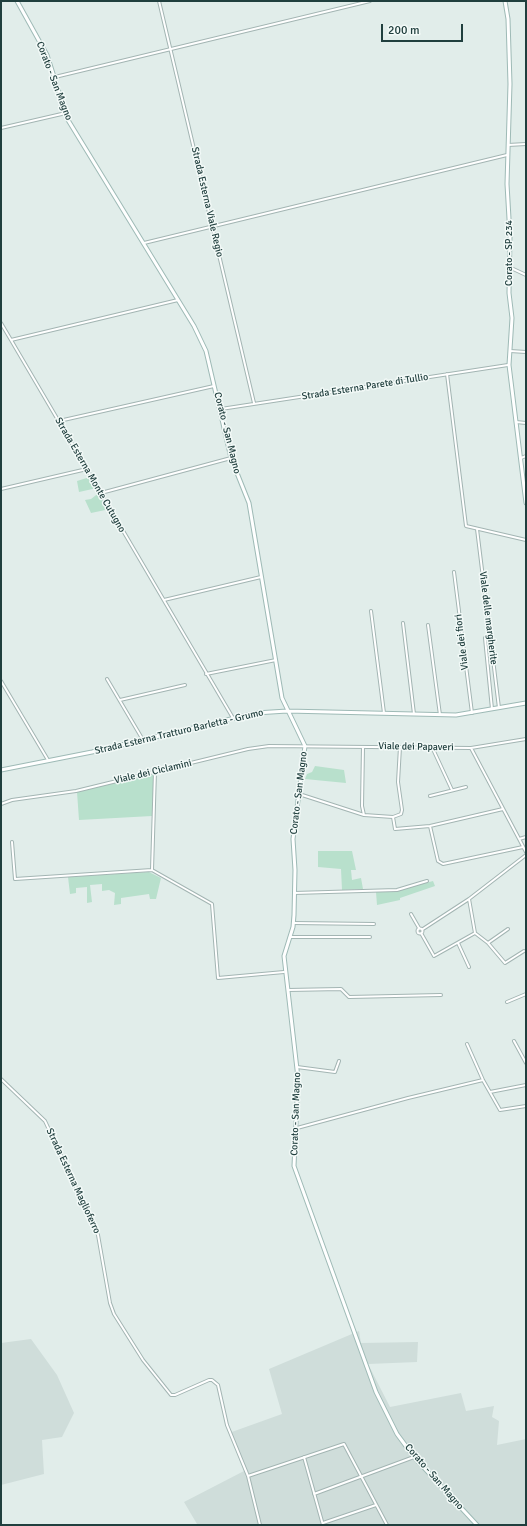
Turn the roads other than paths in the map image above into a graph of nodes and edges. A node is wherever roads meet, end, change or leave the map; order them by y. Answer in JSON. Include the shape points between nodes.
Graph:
{"nodes":[{"id":1,"x":17,"y":1,"type":"edge"},
{"id":2,"x":159,"y":1,"type":"edge"},
{"id":3,"x":370,"y":1,"type":"edge"},
{"id":4,"x":505,"y":1,"type":"edge"},
{"id":5,"x":170,"y":49,"type":"junction"},
{"id":6,"x":55,"y":77,"type":"junction"},
{"id":7,"x":66,"y":113,"type":"junction"},
{"id":8,"x":1,"y":128,"type":"edge"},
{"id":9,"x":508,"y":144,"type":"junction"},
{"id":10,"x":526,"y":144,"type":"edge"},
{"id":11,"x":507,"y":155,"type":"junction"},
{"id":12,"x":212,"y":225,"type":"junction"},
{"id":13,"x":144,"y":243,"type":"junction"},
{"id":14,"x":509,"y":267,"type":"junction"},
{"id":15,"x":526,"y":275,"type":"edge"},
{"id":16,"x":178,"y":300,"type":"junction"},
{"id":17,"x":1,"y":323,"type":"edge"},
{"id":18,"x":11,"y":340,"type":"junction"},
{"id":19,"x":510,"y":351,"type":"junction"},
{"id":20,"x":526,"y":352,"type":"edge"},
{"id":21,"x":509,"y":365,"type":"junction"},
{"id":22,"x":446,"y":374,"type":"junction"},
{"id":23,"x":215,"y":386,"type":"junction"},
{"id":24,"x":254,"y":403,"type":"junction"},
{"id":25,"x":221,"y":409,"type":"junction"},
{"id":26,"x":59,"y":421,"type":"junction"},
{"id":27,"x":516,"y":422,"type":"junction"},
{"id":28,"x":526,"y":423,"type":"edge"},
{"id":29,"x":526,"y":456,"type":"edge"},
{"id":30,"x":231,"y":458,"type":"junction"},
{"id":31,"x":521,"y":458,"type":"junction"},
{"id":32,"x":87,"y":469,"type":"junction"},
{"id":33,"x":524,"y":472,"type":"edge"},
{"id":34,"x":525,"y":486,"type":"edge"},
{"id":35,"x":1,"y":489,"type":"edge"},
{"id":36,"x":101,"y":493,"type":"junction"},
{"id":37,"x":526,"y":503,"type":"edge"},
{"id":38,"x":477,"y":529,"type":"junction"},
{"id":39,"x":526,"y":540,"type":"edge"},
{"id":40,"x":454,"y":572,"type":"dead end"},
{"id":41,"x":261,"y":577,"type":"junction"},
{"id":42,"x":164,"y":600,"type":"junction"},
{"id":43,"x":371,"y":612,"type":"dead end"},
{"id":44,"x":403,"y":623,"type":"dead end"},
{"id":45,"x":428,"y":625,"type":"dead end"},
{"id":46,"x":485,"y":638,"type":"dead end"},
{"id":47,"x":276,"y":660,"type":"junction"},
{"id":48,"x":206,"y":674,"type":"junction"},
{"id":49,"x":108,"y":679,"type":"dead end"},
{"id":50,"x":1,"y":681,"type":"edge"},
{"id":51,"x":185,"y":685,"type":"dead end"},
{"id":52,"x":120,"y":700,"type":"junction"},
{"id":53,"x":526,"y":703,"type":"edge"},
{"id":54,"x":499,"y":708,"type":"junction"},
{"id":55,"x":492,"y":709,"type":"junction"},
{"id":56,"x":287,"y":711,"type":"junction"},
{"id":57,"x":472,"y":713,"type":"junction"},
{"id":58,"x":384,"y":714,"type":"junction"},
{"id":59,"x":414,"y":714,"type":"junction"},
{"id":60,"x":440,"y":715,"type":"junction"},
{"id":61,"x":233,"y":718,"type":"junction"},
{"id":62,"x":526,"y":739,"type":"edge"},
{"id":63,"x":143,"y":740,"type":"junction"},
{"id":64,"x":305,"y":746,"type":"junction"},
{"id":65,"x":362,"y":747,"type":"junction"},
{"id":66,"x":400,"y":747,"type":"junction"},
{"id":67,"x":432,"y":747,"type":"junction"},
{"id":68,"x":471,"y":748,"type":"junction"},
{"id":69,"x":48,"y":762,"type":"junction"},
{"id":70,"x":1,"y":770,"type":"edge"},
{"id":71,"x":155,"y":771,"type":"junction"},
{"id":72,"x":466,"y":787,"type":"dead end"},
{"id":73,"x":452,"y":790,"type":"junction"},
{"id":74,"x":298,"y":793,"type":"junction"},
{"id":75,"x":430,"y":796,"type":"dead end"},
{"id":76,"x":1,"y":804,"type":"edge"},
{"id":77,"x":503,"y":809,"type":"junction"},
{"id":78,"x":364,"y":814,"type":"junction"},
{"id":79,"x":393,"y":818,"type":"junction"},
{"id":80,"x":430,"y":826,"type":"junction"},
{"id":81,"x":526,"y":837,"type":"edge"},
{"id":82,"x":519,"y":839,"type":"junction"},
{"id":83,"x":12,"y":842,"type":"dead end"},
{"id":84,"x":523,"y":847,"type":"junction"},
{"id":85,"x":526,"y":852,"type":"edge"},
{"id":86,"x":526,"y":855,"type":"edge"},
{"id":87,"x":152,"y":870,"type":"junction"},
{"id":88,"x":427,"y":881,"type":"dead end"},
{"id":89,"x":294,"y":893,"type":"junction"},
{"id":90,"x":469,"y":899,"type":"junction"},
{"id":91,"x":411,"y":914,"type":"dead end"},
{"id":92,"x":293,"y":923,"type":"junction"},
{"id":93,"x":374,"y":924,"type":"dead end"},
{"id":94,"x":421,"y":929,"type":"junction"},
{"id":95,"x":508,"y":929,"type":"dead end"},
{"id":96,"x":475,"y":933,"type":"junction"},
{"id":97,"x":289,"y":936,"type":"junction"},
{"id":98,"x":370,"y":937,"type":"dead end"},
{"id":99,"x":458,"y":943,"type":"junction"},
{"id":100,"x":488,"y":943,"type":"junction"},
{"id":101,"x":524,"y":951,"type":"dead end"},
{"id":102,"x":469,"y":967,"type":"dead end"},
{"id":103,"x":284,"y":972,"type":"junction"},
{"id":104,"x":287,"y":990,"type":"junction"},
{"id":105,"x":526,"y":994,"type":"edge"},
{"id":106,"x":441,"y":995,"type":"dead end"},
{"id":107,"x":507,"y":1002,"type":"dead end"},
{"id":108,"x":514,"y":1041,"type":"dead end"},
{"id":109,"x":467,"y":1044,"type":"dead end"},
{"id":110,"x":339,"y":1061,"type":"dead end"},
{"id":111,"x":526,"y":1063,"type":"edge"},
{"id":112,"x":297,"y":1067,"type":"junction"},
{"id":113,"x":1,"y":1079,"type":"edge"},
{"id":114,"x":483,"y":1080,"type":"junction"},
{"id":115,"x":526,"y":1085,"type":"edge"},
{"id":116,"x":490,"y":1092,"type":"junction"},
{"id":117,"x":526,"y":1106,"type":"edge"},
{"id":118,"x":297,"y":1128,"type":"junction"},
{"id":119,"x":304,"y":1457,"type":"junction"},
{"id":120,"x":414,"y":1457,"type":"junction"},
{"id":121,"x":248,"y":1476,"type":"junction"},
{"id":122,"x":361,"y":1476,"type":"junction"},
{"id":123,"x":314,"y":1494,"type":"junction"},
{"id":124,"x":376,"y":1505,"type":"junction"},
{"id":125,"x":323,"y":1524,"type":"edge"},
{"id":126,"x":260,"y":1525,"type":"edge"},
{"id":127,"x":387,"y":1525,"type":"edge"},
{"id":128,"x":476,"y":1525,"type":"edge"}],
"edges":[{"from":1,"to":6,"type":"main road","name":"Corato - San Magno","via":[[44,48]]},
{"from":2,"to":5,"type":"street","name":"Strada Esterna Viale Regio"},
{"from":3,"to":5,"type":"street"},
{"from":4,"to":9,"type":"main road","name":"Corato - SP 234","via":[[510,52]]},
{"from":5,"to":6,"type":"street"},
{"from":5,"to":12,"type":"street","name":"Strada Esterna Viale Regio"},
{"from":6,"to":7,"type":"main road","name":"Corato - San Magno"},
{"from":7,"to":8,"type":"street"},
{"from":7,"to":13,"type":"main road","name":"Corato - San Magno"},
{"from":9,"to":10,"type":"street"},
{"from":9,"to":11,"type":"main road","name":"Corato - SP 234"},
{"from":11,"to":12,"type":"street"},
{"from":11,"to":14,"type":"main road","name":"Corato - SP 234"},
{"from":12,"to":13,"type":"street"},
{"from":12,"to":24,"type":"street","name":"Strada Esterna Viale Regio"},
{"from":13,"to":16,"type":"main road","name":"Corato - San Magno"},
{"from":14,"to":15,"type":"street"},
{"from":14,"to":19,"type":"main road","name":"Corato - SP 234","via":[[512,318]]},
{"from":16,"to":18,"type":"street"},
{"from":16,"to":23,"type":"main road","name":"Corato - San Magno","via":[[206,351]]},
{"from":17,"to":18,"type":"street","name":"Strada Esterna Monte Cutugno"},
{"from":18,"to":26,"type":"street","name":"Strada Esterna Monte Cutugno"},
{"from":19,"to":20,"type":"street"},
{"from":19,"to":21,"type":"main road","name":"Corato - SP 234"},
{"from":21,"to":22,"type":"street","name":"Strada Esterna Parete di Tullio"},
{"from":21,"to":27,"type":"main road","name":"Corato - SP 234"},
{"from":22,"to":24,"type":"street","name":"Strada Esterna Parete di Tullio"},
{"from":22,"to":38,"type":"street","via":[[466,526]]},
{"from":23,"to":25,"type":"main road","name":"Corato - San Magno"},
{"from":23,"to":26,"type":"street"},
{"from":24,"to":25,"type":"street","name":"Strada Esterna Parete di Tullio"},
{"from":25,"to":30,"type":"main road","name":"Corato - San Magno"},
{"from":26,"to":32,"type":"street","name":"Strada Esterna Monte Cutugno"},
{"from":27,"to":28,"type":"street"},
{"from":27,"to":31,"type":"main road","name":"Corato - SP 234"},
{"from":29,"to":31,"type":"street"},
{"from":30,"to":36,"type":"street"},
{"from":30,"to":41,"type":"main road","name":"Corato - San Magno","via":[[249,503]]},
{"from":31,"to":33,"type":"main road","name":"Corato - SP 234"},
{"from":32,"to":35,"type":"street"},
{"from":32,"to":36,"type":"street","name":"Strada Esterna Monte Cutugno"},
{"from":33,"to":34,"type":"main road","name":"Corato - SP 234"},
{"from":34,"to":37,"type":"main road","name":"Corato - SP 234"},
{"from":36,"to":42,"type":"street","name":"Strada Esterna Monte Cutugno"},
{"from":38,"to":39,"type":"street"},
{"from":38,"to":54,"type":"street","name":"Viale delle margherite"},
{"from":40,"to":57,"type":"street","name":"Viale dei fiori"},
{"from":41,"to":42,"type":"street"},
{"from":41,"to":47,"type":"main road","name":"Corato - San Magno"},
{"from":42,"to":48,"type":"street","name":"Strada Esterna Monte Cutugno"},
{"from":43,"to":58,"type":"street"},
{"from":44,"to":59,"type":"street"},
{"from":45,"to":60,"type":"street"},
{"from":46,"to":55,"type":"street"},
{"from":47,"to":48,"type":"street"},
{"from":47,"to":56,"type":"main road","name":"Corato - San Magno","via":[[282,698]]},
{"from":48,"to":61,"type":"street","name":"Strada Esterna Monte Cutugno"},
{"from":49,"to":52,"type":"street"},
{"from":50,"to":69,"type":"street"},
{"from":51,"to":52,"type":"street"},
{"from":52,"to":63,"type":"street"},
{"from":53,"to":54,"type":"main road","name":"Strada Esterna Tratturo Barletta - Grumo"},
{"from":54,"to":55,"type":"main road","name":"Strada Esterna Tratturo Barletta - Grumo"},
{"from":55,"to":57,"type":"main road","name":"Strada Esterna Tratturo Barletta - Grumo"},
{"from":56,"to":58,"type":"main road","name":"Strada Esterna Tratturo Barletta - Grumo"},
{"from":56,"to":61,"type":"main road","name":"Strada Esterna Tratturo Barletta - Grumo","via":[[256,712]]},
{"from":56,"to":64,"type":"main road","name":"Corato - San Magno"},
{"from":57,"to":60,"type":"main road","name":"Strada Esterna Tratturo Barletta - Grumo"},
{"from":58,"to":59,"type":"main road","name":"Strada Esterna Tratturo Barletta - Grumo"},
{"from":59,"to":60,"type":"main road","name":"Strada Esterna Tratturo Barletta - Grumo"},
{"from":61,"to":63,"type":"main road","name":"Strada Esterna Tratturo Barletta - Grumo"},
{"from":62,"to":68,"type":"street","name":"Viale dei Papaveri"},
{"from":63,"to":69,"type":"main road","name":"Strada Esterna Tratturo Barletta - Grumo"},
{"from":64,"to":65,"type":"street","name":"Viale dei Papaveri"},
{"from":64,"to":71,"type":"street","name":"Viale dei Ciclamini","via":[[248,749]]},
{"from":64,"to":74,"type":"main road","name":"Corato - San Magno"},
{"from":65,"to":66,"type":"street","name":"Viale dei Papaveri"},
{"from":65,"to":78,"type":"street"},
{"from":66,"to":67,"type":"street","name":"Viale dei Papaveri"},
{"from":66,"to":79,"type":"street","via":[[398,782],[402,810],[401,814]]},
{"from":67,"to":68,"type":"street","name":"Viale dei Papaveri"},
{"from":67,"to":73,"type":"street"},
{"from":68,"to":77,"type":"street"},
{"from":69,"to":70,"type":"main road","name":"Strada Esterna Tratturo Barletta - Grumo"},
{"from":71,"to":76,"type":"street","name":"Viale dei Ciclamini","via":[[76,791],[12,800]]},
{"from":71,"to":87,"type":"street"},
{"from":72,"to":73,"type":"street"},
{"from":73,"to":75,"type":"street"},
{"from":74,"to":78,"type":"street"},
{"from":74,"to":89,"type":"main road","name":"Corato - San Magno","via":[[293,839]]},
{"from":77,"to":80,"type":"street"},
{"from":77,"to":82,"type":"street"},
{"from":78,"to":79,"type":"street"},
{"from":79,"to":80,"type":"street","via":[[396,829]]},
{"from":80,"to":84,"type":"street","via":[[438,861],[443,864]]},
{"from":81,"to":82,"type":"street"},
{"from":82,"to":84,"type":"street"},
{"from":83,"to":87,"type":"street","via":[[16,879]]},
{"from":84,"to":85,"type":"street"},
{"from":86,"to":90,"type":"street"},
{"from":87,"to":103,"type":"street","via":[[212,904],[218,978]]},
{"from":88,"to":89,"type":"street","via":[[397,890]]},
{"from":89,"to":92,"type":"main road","name":"Corato - San Magno"},
{"from":90,"to":94,"type":"street"},
{"from":90,"to":96,"type":"street"},
{"from":91,"to":94,"type":"street"},
{"from":92,"to":93,"type":"street"},
{"from":92,"to":97,"type":"main road","name":"Corato - San Magno"},
{"from":94,"to":99,"type":"street","via":[[418,932],[434,956]]},
{"from":95,"to":100,"type":"street"},
{"from":96,"to":99,"type":"street"},
{"from":96,"to":100,"type":"street"},
{"from":97,"to":98,"type":"street"},
{"from":97,"to":103,"type":"main road","name":"Corato - San Magno","via":[[284,956]]},
{"from":99,"to":102,"type":"street"},
{"from":100,"to":101,"type":"street","via":[[505,963]]},
{"from":103,"to":104,"type":"main road","name":"Corato - San Magno"},
{"from":104,"to":106,"type":"street","via":[[341,989],[349,997]]},
{"from":104,"to":112,"type":"main road","name":"Corato - San Magno"},
{"from":105,"to":107,"type":"street"},
{"from":108,"to":111,"type":"street"},
{"from":109,"to":114,"type":"street"},
{"from":110,"to":112,"type":"street","via":[[335,1072]]},
{"from":112,"to":118,"type":"main road","name":"Corato - San Magno"},
{"from":113,"to":121,"type":"street","name":"Strada Esterna Maglioferro","via":[[45,1121],[98,1235],[114,1314],[143,1360],[170,1394],[175,1396],[209,1380],[217,1383],[228,1424]]},
{"from":114,"to":116,"type":"street"},
{"from":114,"to":118,"type":"street"},
{"from":115,"to":116,"type":"street"},
{"from":116,"to":117,"type":"street","via":[[500,1110]]},
{"from":118,"to":120,"type":"main road","name":"Corato - San Magno","via":[[294,1166],[376,1392],[397,1434]]},
{"from":119,"to":121,"type":"street"},
{"from":119,"to":122,"type":"street","via":[[344,1444]]},
{"from":119,"to":123,"type":"street"},
{"from":120,"to":122,"type":"street"},
{"from":120,"to":128,"type":"main road","name":"Corato - San Magno"},
{"from":121,"to":126,"type":"street","name":"Strada Esterna Maglioferro"},
{"from":122,"to":123,"type":"street"},
{"from":122,"to":124,"type":"street"},
{"from":123,"to":125,"type":"street"},
{"from":124,"to":125,"type":"street"},
{"from":124,"to":127,"type":"street"}]}
